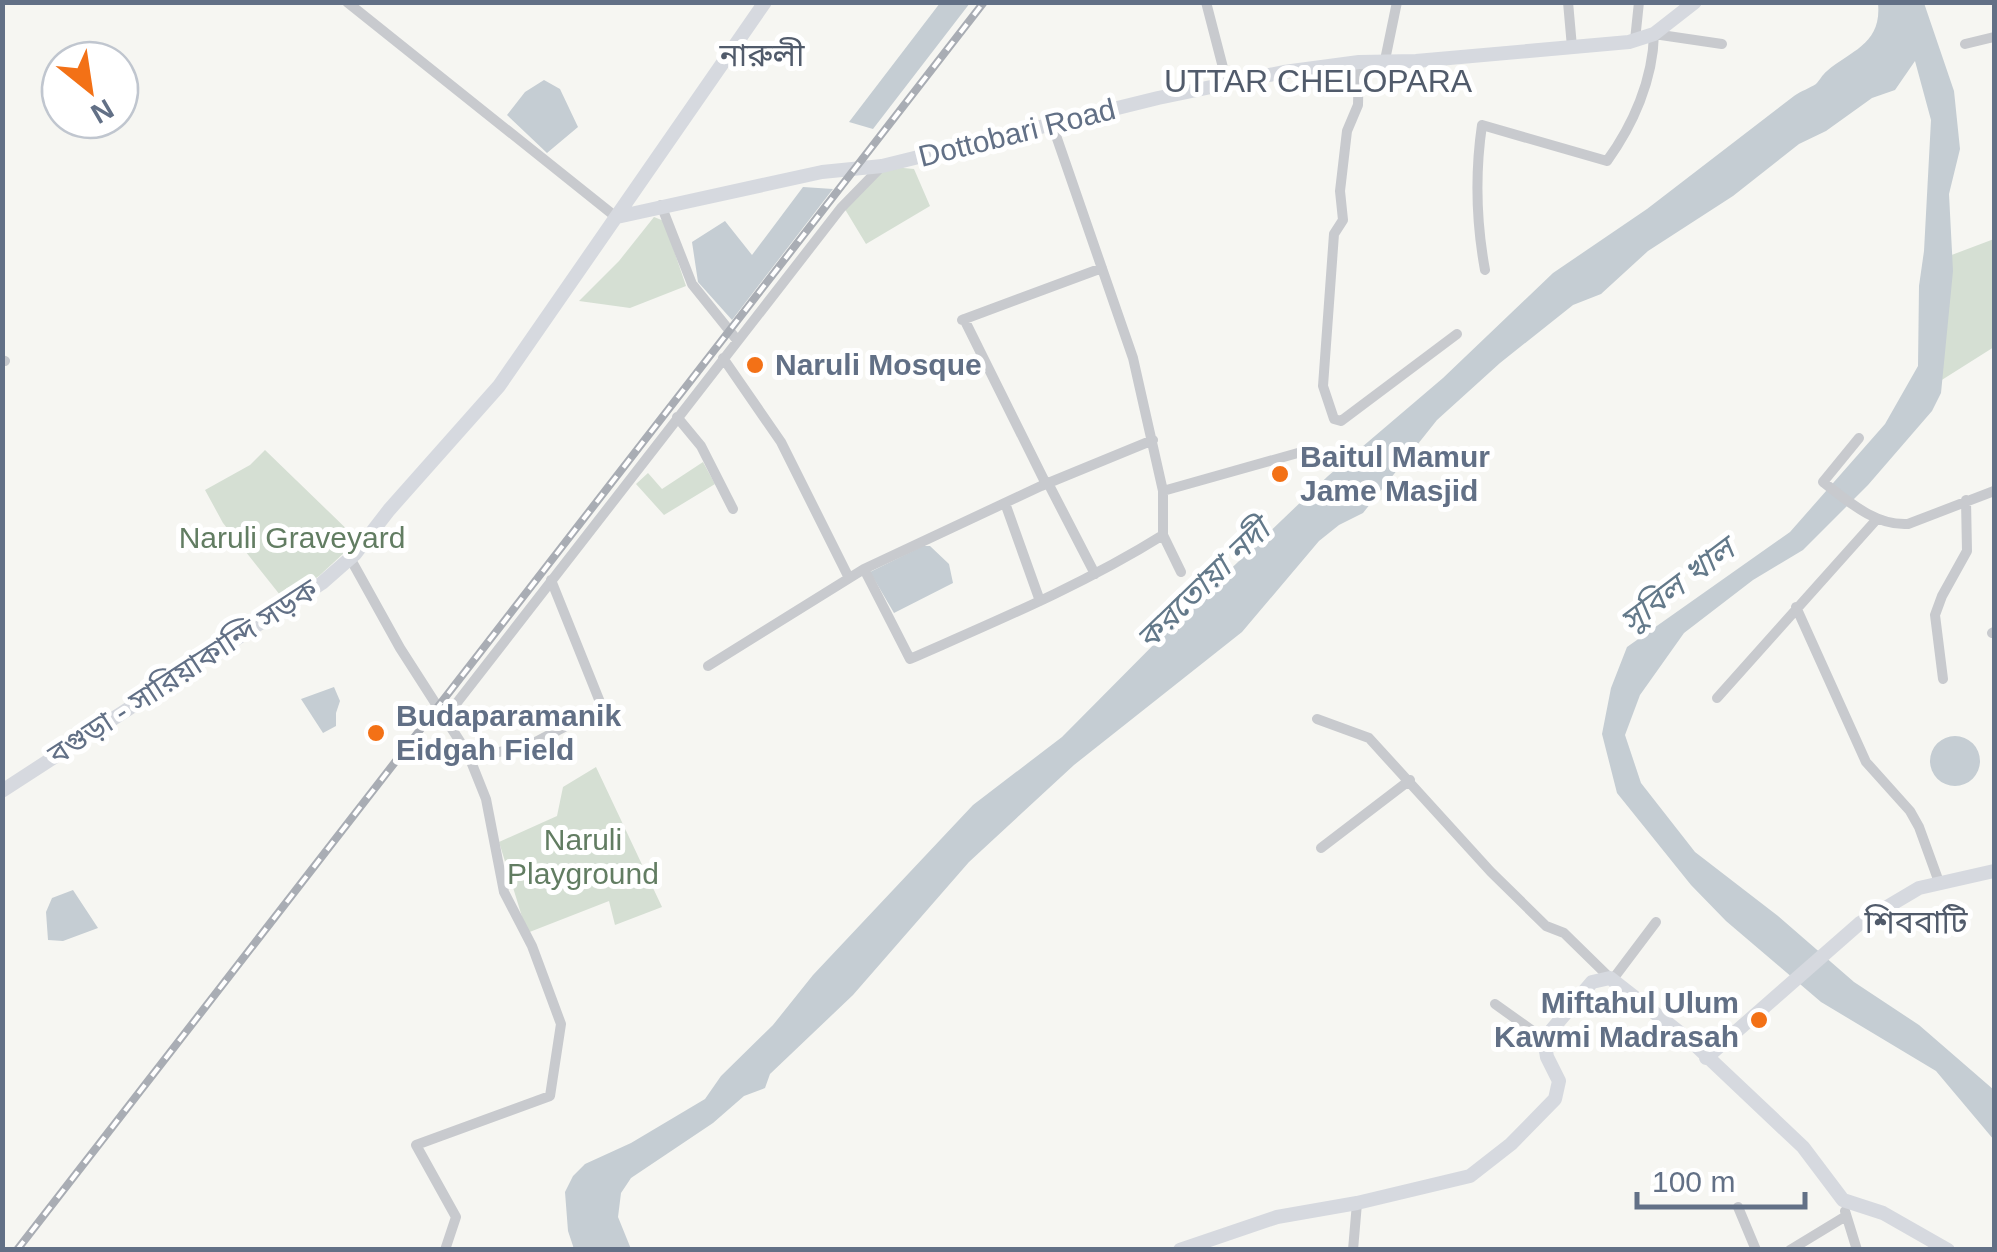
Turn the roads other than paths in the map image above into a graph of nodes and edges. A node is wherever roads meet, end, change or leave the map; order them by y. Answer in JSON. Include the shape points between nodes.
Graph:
{"nodes":[{"id":1,"x":346,"y":2,"type":"edge"},
{"id":2,"x":765,"y":2,"type":"edge"},
{"id":3,"x":1206,"y":2,"type":"edge"},
{"id":4,"x":1397,"y":2,"type":"edge"},
{"id":5,"x":1568,"y":2,"type":"edge"},
{"id":6,"x":1639,"y":2,"type":"edge"},
{"id":7,"x":1695,"y":2,"type":"edge"},
{"id":8,"x":1654,"y":34,"type":"junction"},
{"id":9,"x":1994,"y":37,"type":"edge"},
{"id":10,"x":1636,"y":40,"type":"junction"},
{"id":11,"x":1722,"y":44,"type":"dead end"},
{"id":12,"x":1965,"y":44,"type":"dead end"},
{"id":13,"x":1572,"y":47,"type":"junction"},
{"id":14,"x":1385,"y":60,"type":"junction"},
{"id":15,"x":1359,"y":62,"type":"junction"},
{"id":16,"x":1226,"y":84,"type":"junction"},
{"id":17,"x":1052,"y":124,"type":"junction"},
{"id":18,"x":882,"y":166,"type":"junction"},
{"id":19,"x":661,"y":205,"type":"junction"},
{"id":20,"x":616,"y":217,"type":"junction"},
{"id":21,"x":1102,"y":268,"type":"junction"},
{"id":22,"x":1486,"y":270,"type":"dead end"},
{"id":23,"x":1457,"y":334,"type":"dead end"},
{"id":24,"x":738,"y":340,"type":"junction"},
{"id":25,"x":723,"y":358,"type":"junction"},
{"id":26,"x":678,"y":417,"type":"junction"},
{"id":27,"x":1859,"y":438,"type":"dead end"},
{"id":28,"x":1153,"y":440,"type":"junction"},
{"id":29,"x":1312,"y":449,"type":"dead end"},
{"id":30,"x":1047,"y":483,"type":"junction"},
{"id":31,"x":1163,"y":491,"type":"junction"},
{"id":32,"x":1994,"y":491,"type":"edge"},
{"id":33,"x":1966,"y":500,"type":"junction"},
{"id":34,"x":1004,"y":503,"type":"junction"},
{"id":35,"x":733,"y":509,"type":"dead end"},
{"id":36,"x":1877,"y":519,"type":"junction"},
{"id":37,"x":1163,"y":535,"type":"junction"},
{"id":38,"x":350,"y":558,"type":"junction"},
{"id":39,"x":864,"y":569,"type":"junction"},
{"id":40,"x":1181,"y":572,"type":"dead end"},
{"id":41,"x":1096,"y":574,"type":"junction"},
{"id":42,"x":849,"y":578,"type":"junction"},
{"id":43,"x":551,"y":580,"type":"junction"},
{"id":44,"x":1040,"y":601,"type":"junction"},
{"id":45,"x":1796,"y":607,"type":"junction"},
{"id":46,"x":708,"y":666,"type":"dead end"},
{"id":47,"x":1942,"y":679,"type":"dead end"},
{"id":48,"x":1717,"y":698,"type":"dead end"},
{"id":49,"x":445,"y":718,"type":"junction"},
{"id":50,"x":1317,"y":719,"type":"dead end"},
{"id":51,"x":470,"y":759,"type":"junction"},
{"id":52,"x":1410,"y":780,"type":"junction"},
{"id":53,"x":2,"y":791,"type":"edge"},
{"id":54,"x":1321,"y":848,"type":"dead end"},
{"id":55,"x":1994,"y":871,"type":"edge"},
{"id":56,"x":1939,"y":882,"type":"junction"},
{"id":57,"x":1656,"y":922,"type":"dead end"},
{"id":58,"x":1612,"y":978,"type":"junction"},
{"id":59,"x":1496,"y":1004,"type":"dead end"},
{"id":60,"x":1544,"y":1040,"type":"junction"},
{"id":61,"x":1706,"y":1058,"type":"junction"},
{"id":62,"x":1358,"y":1204,"type":"junction"},
{"id":63,"x":1738,"y":1208,"type":"dead end"},
{"id":64,"x":1845,"y":1208,"type":"junction"},
{"id":65,"x":445,"y":1250,"type":"edge"},
{"id":66,"x":1180,"y":1250,"type":"edge"},
{"id":67,"x":1352,"y":1250,"type":"edge"},
{"id":68,"x":1756,"y":1250,"type":"edge"},
{"id":69,"x":1790,"y":1250,"type":"edge"},
{"id":70,"x":1858,"y":1250,"type":"edge"},
{"id":71,"x":1948,"y":1250,"type":"edge"}],
"edges":[{"from":1,"to":20,"type":"street"},
{"from":2,"to":20,"type":"street","name":"বগুড়া - সারিয়াকান্দি সড়ক"},
{"from":3,"to":16,"type":"street"},
{"from":4,"to":14,"type":"street"},
{"from":5,"to":13,"type":"street"},
{"from":6,"to":10,"type":"street"},
{"from":7,"to":8,"type":"street","name":"Dottobari Road"},
{"from":8,"to":10,"type":"street","name":"Dottobari Road"},
{"from":8,"to":11,"type":"street"},
{"from":8,"to":22,"type":"street","via":[[1654,57],[1629,130],[1606,161],[1482,124],[1476,163]]},
{"from":9,"to":12,"type":"street"},
{"from":10,"to":13,"type":"street","name":"Dottobari Road"},
{"from":13,"to":14,"type":"street","name":"Dottobari Road"},
{"from":14,"to":15,"type":"street","name":"Dottobari Road"},
{"from":15,"to":16,"type":"street","name":"Dottobari Road"},
{"from":15,"to":23,"type":"street","via":[[1325,341],[1323,386],[1334,419],[1340,421]]},
{"from":16,"to":17,"type":"street","name":"Dottobari Road"},
{"from":17,"to":18,"type":"street","name":"Dottobari Road"},
{"from":17,"to":21,"type":"street"},
{"from":18,"to":19,"type":"street","name":"Dottobari Road"},
{"from":18,"to":24,"type":"street"},
{"from":19,"to":20,"type":"street","name":"Dottobari Road"},
{"from":19,"to":24,"type":"street","via":[[692,284]]},
{"from":20,"to":38,"type":"street","name":"বগুড়া - সারিয়াকান্দি সড়ক","via":[[499,386]]},
{"from":21,"to":28,"type":"street"},
{"from":21,"to":30,"type":"street","via":[[963,320]]},
{"from":24,"to":25,"type":"street"},
{"from":25,"to":26,"type":"street"},
{"from":25,"to":42,"type":"street","via":[[780,442]]},
{"from":26,"to":35,"type":"street"},
{"from":26,"to":43,"type":"street"},
{"from":27,"to":36,"type":"street","via":[[1823,482]]},
{"from":28,"to":30,"type":"street"},
{"from":28,"to":31,"type":"street"},
{"from":29,"to":31,"type":"street"},
{"from":30,"to":34,"type":"street"},
{"from":30,"to":41,"type":"street"},
{"from":31,"to":37,"type":"street"},
{"from":32,"to":33,"type":"street"},
{"from":33,"to":36,"type":"street","via":[[1908,524]]},
{"from":33,"to":47,"type":"street","via":[[1967,551],[1935,615]]},
{"from":34,"to":39,"type":"street"},
{"from":34,"to":44,"type":"street"},
{"from":36,"to":45,"type":"street"},
{"from":37,"to":40,"type":"street"},
{"from":37,"to":41,"type":"street"},
{"from":38,"to":49,"type":"street"},
{"from":38,"to":53,"type":"street","name":"বগুড়া - সারিয়াকান্দি সড়ক","via":[[322,583]]},
{"from":39,"to":42,"type":"street"},
{"from":39,"to":44,"type":"street","via":[[910,658]]},
{"from":41,"to":44,"type":"street"},
{"from":42,"to":46,"type":"street"},
{"from":43,"to":49,"type":"street"},
{"from":43,"to":51,"type":"street","via":[[602,707],[532,744]]},
{"from":45,"to":48,"type":"street"},
{"from":45,"to":56,"type":"street","via":[[1866,762],[1910,811]]},
{"from":49,"to":51,"type":"street"},
{"from":50,"to":52,"type":"street","via":[[1361,733]]},
{"from":51,"to":65,"type":"street","via":[[486,799],[504,892],[561,1024],[550,1096],[416,1146],[456,1217]]},
{"from":52,"to":54,"type":"street"},
{"from":52,"to":58,"type":"street","via":[[1546,926],[1564,933]]},
{"from":55,"to":56,"type":"street"},
{"from":56,"to":61,"type":"street","via":[[1882,907]]},
{"from":57,"to":58,"type":"street"},
{"from":58,"to":60,"type":"street","via":[[1592,982]]},
{"from":58,"to":61,"type":"street"},
{"from":59,"to":60,"type":"street"},
{"from":60,"to":62,"type":"street","via":[[1559,1081],[1555,1100],[1491,1162],[1458,1181]]},
{"from":61,"to":64,"type":"street","via":[[1803,1148]]},
{"from":62,"to":66,"type":"street","via":[[1277,1217]]},
{"from":62,"to":67,"type":"street"},
{"from":63,"to":68,"type":"street"},
{"from":64,"to":69,"type":"street"},
{"from":64,"to":70,"type":"street"},
{"from":64,"to":71,"type":"street","via":[[1884,1213]]}]}
